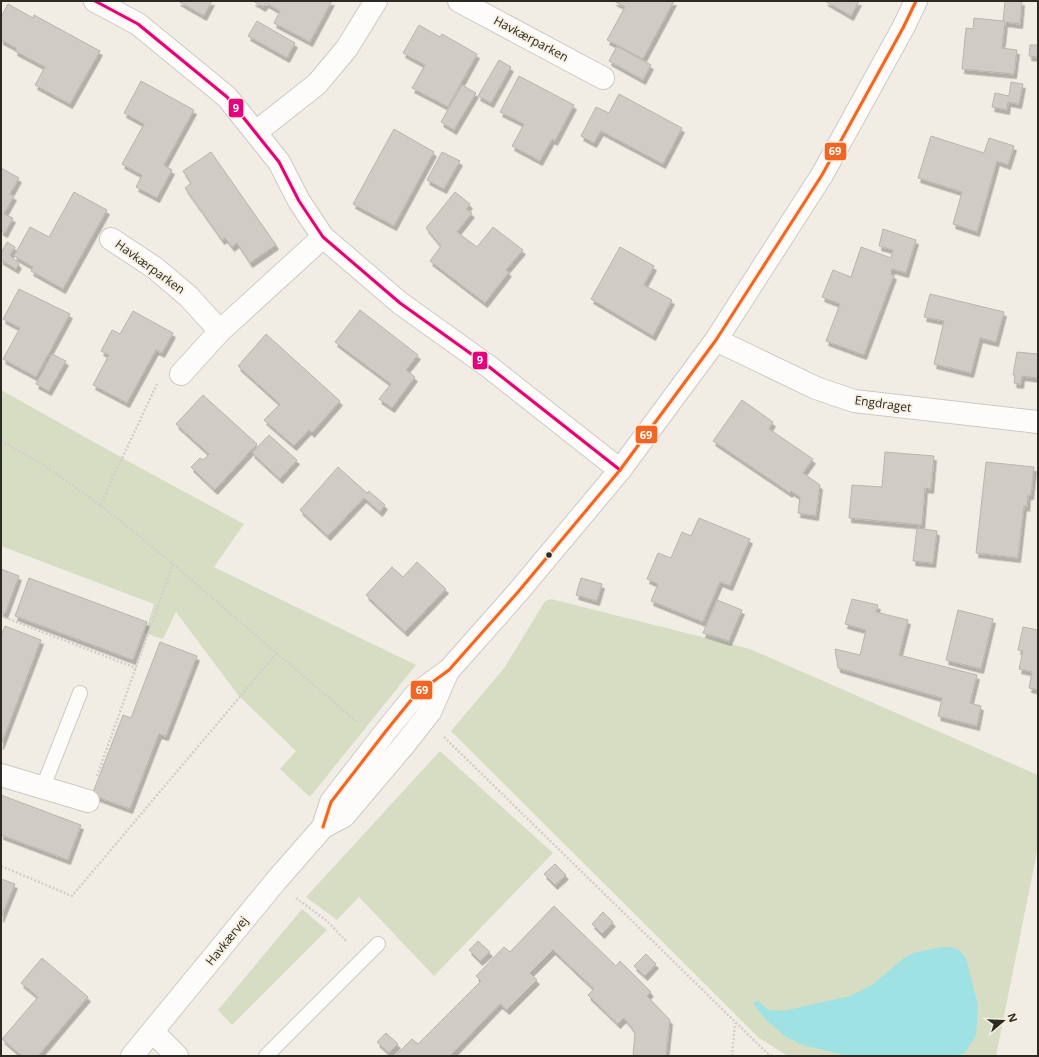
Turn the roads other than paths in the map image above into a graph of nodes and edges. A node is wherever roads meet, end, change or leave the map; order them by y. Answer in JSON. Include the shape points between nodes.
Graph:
{"nodes":[{"id":1,"x":95,"y":1,"type":"edge"},
{"id":2,"x":376,"y":1,"type":"edge"},
{"id":3,"x":459,"y":1,"type":"edge"},
{"id":4,"x":916,"y":1,"type":"edge"},
{"id":5,"x":603,"y":78,"type":"dead end"},
{"id":6,"x":256,"y":132,"type":"junction"},
{"id":7,"x":324,"y":237,"type":"junction"},
{"id":8,"x":111,"y":239,"type":"dead end"},
{"id":9,"x":220,"y":331,"type":"junction"},
{"id":10,"x":716,"y":340,"type":"junction"},
{"id":11,"x":181,"y":374,"type":"road end"},
{"id":12,"x":1038,"y":422,"type":"edge"},
{"id":13,"x":620,"y":470,"type":"junction"},
{"id":14,"x":80,"y":692,"type":"dead end"},
{"id":15,"x":1,"y":775,"type":"edge"},
{"id":16,"x":43,"y":787,"type":"junction"},
{"id":17,"x":88,"y":801,"type":"road end"},
{"id":18,"x":378,"y":944,"type":"dead end"},
{"id":19,"x":153,"y":1032,"type":"junction"},
{"id":20,"x":132,"y":1056,"type":"edge"},
{"id":21,"x":177,"y":1056,"type":"edge"},
{"id":22,"x":266,"y":1056,"type":"edge"}],
"edges":[{"from":1,"to":6,"type":"street","via":[[138,24],[177,55],[227,96]]},
{"from":2,"to":6,"type":"street","via":[[347,48],[317,84]]},
{"from":3,"to":5,"type":"street","name":"Havkærparken"},
{"from":4,"to":10,"type":"street","name":"Havkærvej","via":[[822,175]]},
{"from":6,"to":7,"type":"street","via":[[279,162],[299,201]]},
{"from":7,"to":9,"type":"street"},
{"from":7,"to":13,"type":"street","via":[[400,304],[488,366]]},
{"from":8,"to":9,"type":"street","name":"Havkærparken","via":[[155,268],[188,296]]},
{"from":9,"to":11,"type":"street"},
{"from":10,"to":12,"type":"street","name":"Engdraget","via":[[816,388],[854,401]]},
{"from":10,"to":13,"type":"street","name":"Havkærvej"},
{"from":13,"to":19,"type":"street","name":"Havkærvej","via":[[449,670],[430,712],[404,745],[344,816],[323,827]]},
{"from":14,"to":16,"type":"lane"},
{"from":15,"to":16,"type":"street"},
{"from":16,"to":17,"type":"street"},
{"from":18,"to":22,"type":"lane"},
{"from":19,"to":20,"type":"street","name":"Havkærvej"},
{"from":19,"to":21,"type":"street"}]}
